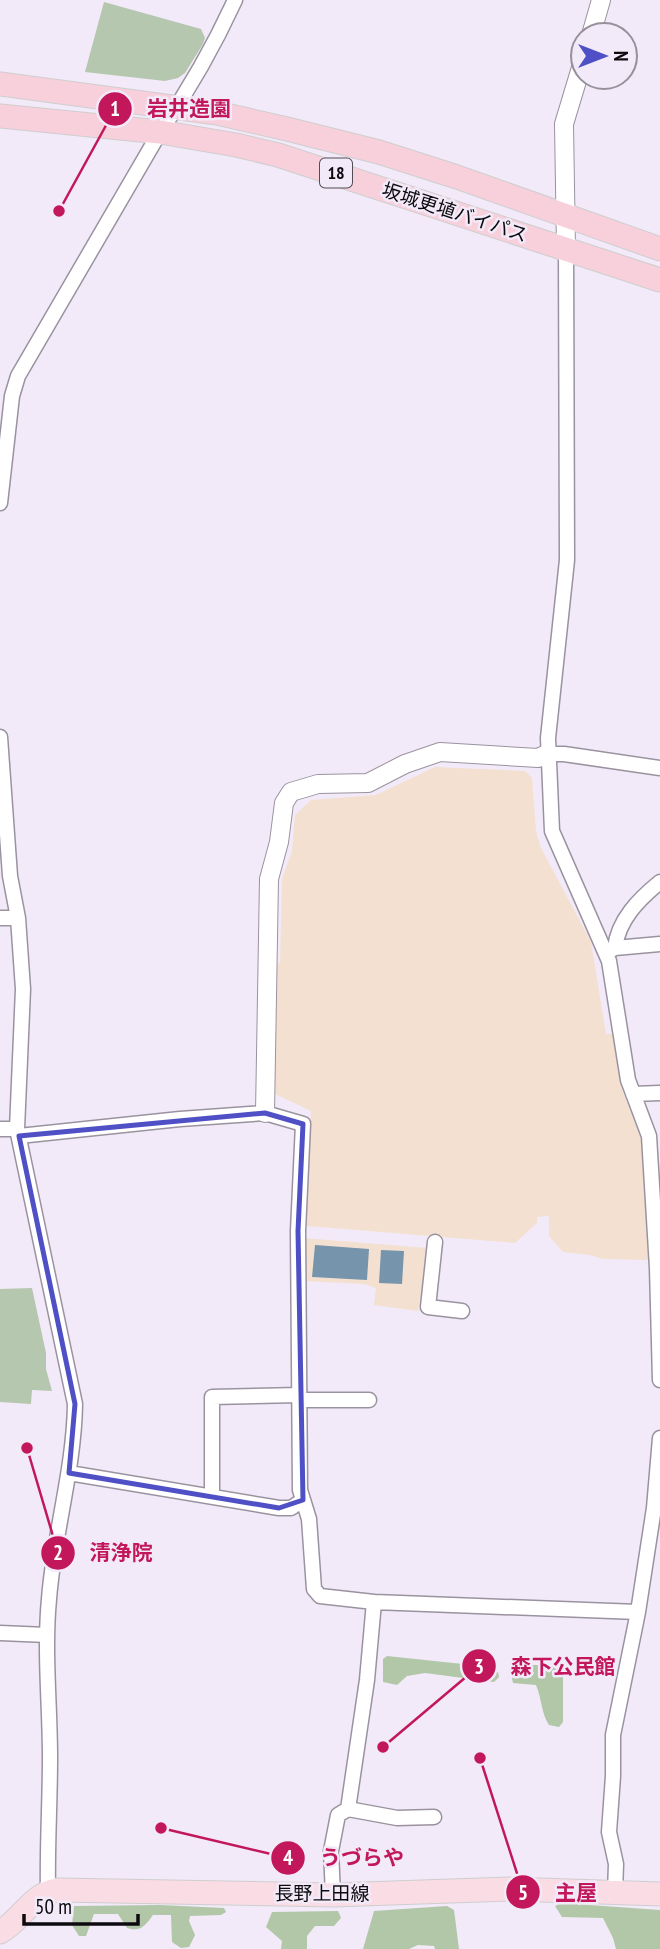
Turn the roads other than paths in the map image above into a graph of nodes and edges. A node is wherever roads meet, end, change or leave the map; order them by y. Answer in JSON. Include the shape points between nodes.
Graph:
{"nodes":[{"id":1,"x":235,"y":0,"type":"edge"},
{"id":2,"x":601,"y":0,"type":"edge"},
{"id":3,"x":595,"y":21,"type":"edge"},
{"id":4,"x":0,"y":84,"type":"edge"},
{"id":5,"x":574,"y":91,"type":"edge"},
{"id":6,"x":177,"y":107,"type":"junction"},
{"id":7,"x":0,"y":116,"type":"edge"},
{"id":8,"x":160,"y":132,"type":"junction"},
{"id":9,"x":565,"y":216,"type":"junction"},
{"id":10,"x":566,"y":248,"type":"junction"},
{"id":11,"x":660,"y":249,"type":"edge"},
{"id":12,"x":660,"y":280,"type":"edge"},
{"id":13,"x":0,"y":503,"type":"edge"},
{"id":14,"x":0,"y":737,"type":"edge"},
{"id":15,"x":547,"y":754,"type":"junction"},
{"id":16,"x":660,"y":768,"type":"edge"},
{"id":17,"x":660,"y":882,"type":"edge"},
{"id":18,"x":0,"y":918,"type":"edge"},
{"id":19,"x":18,"y":918,"type":"junction"},
{"id":20,"x":660,"y":944,"type":"edge"},
{"id":21,"x":611,"y":951,"type":"junction"},
{"id":22,"x":660,"y":1093,"type":"edge"},
{"id":23,"x":633,"y":1094,"type":"junction"},
{"id":24,"x":265,"y":1113,"type":"junction"},
{"id":25,"x":0,"y":1129,"type":"edge"},
{"id":26,"x":18,"y":1132,"type":"junction"},
{"id":27,"x":435,"y":1242,"type":"dead end"},
{"id":28,"x":462,"y":1311,"type":"dead end"},
{"id":29,"x":660,"y":1380,"type":"edge"},
{"id":30,"x":299,"y":1397,"type":"junction"},
{"id":31,"x":369,"y":1400,"type":"dead end"},
{"id":32,"x":660,"y":1438,"type":"edge"},
{"id":33,"x":69,"y":1473,"type":"junction"},
{"id":34,"x":212,"y":1496,"type":"junction"},
{"id":35,"x":303,"y":1500,"type":"junction"},
{"id":36,"x":374,"y":1602,"type":"junction"},
{"id":37,"x":638,"y":1612,"type":"junction"},
{"id":38,"x":0,"y":1633,"type":"edge"},
{"id":39,"x":47,"y":1635,"type":"junction"},
{"id":40,"x":348,"y":1809,"type":"junction"},
{"id":41,"x":434,"y":1817,"type":"dead end"},
{"id":42,"x":48,"y":1892,"type":"junction"},
{"id":43,"x":615,"y":1892,"type":"junction"},
{"id":44,"x":660,"y":1894,"type":"edge"},
{"id":45,"x":333,"y":1895,"type":"junction"},
{"id":46,"x":0,"y":1932,"type":"edge"}],
"edges":[{"from":1,"to":6,"type":"street"},
{"from":2,"to":3,"type":"street"},
{"from":4,"to":6,"type":"highway","name":"坂城更埴バイパス","number":"18"},
{"from":5,"to":9,"type":"street","via":[[564,124]]},
{"from":6,"to":8,"type":"street"},
{"from":6,"to":9,"type":"highway","name":"坂城更埴バイパス","number":"18","via":[[379,152]]},
{"from":7,"to":8,"type":"highway","name":"坂城更埴バイパス","number":"18"},
{"from":8,"to":10,"type":"highway","name":"坂城更埴バイパス","number":"18","via":[[278,155]]},
{"from":8,"to":13,"type":"street","via":[[18,376]]},
{"from":9,"to":10,"type":"street"},
{"from":9,"to":11,"type":"highway","name":"坂城更埴バイパス","number":"18"},
{"from":10,"to":12,"type":"highway","name":"坂城更埴バイパス","number":"18"},
{"from":10,"to":15,"type":"street","via":[[567,560]]},
{"from":14,"to":19,"type":"street","via":[[10,876]]},
{"from":15,"to":16,"type":"street"},
{"from":15,"to":21,"type":"street","via":[[552,831]]},
{"from":15,"to":24,"type":"street","via":[[538,758],[440,752],[368,783],[318,784],[291,792],[284,803],[269,878]]},
{"from":17,"to":21,"type":"street","via":[[625,918]]},
{"from":18,"to":19,"type":"street"},
{"from":19,"to":26,"type":"street","via":[[23,989]]},
{"from":20,"to":21,"type":"street"},
{"from":21,"to":23,"type":"street"},
{"from":22,"to":23,"type":"street"},
{"from":23,"to":29,"type":"street","via":[[649,1136]]},
{"from":24,"to":26,"type":"street"},
{"from":24,"to":30,"type":"street","via":[[303,1124]]},
{"from":25,"to":26,"type":"street"},
{"from":26,"to":33,"type":"street","via":[[75,1404]]},
{"from":27,"to":28,"type":"street","via":[[428,1307]]},
{"from":30,"to":31,"type":"street"},
{"from":30,"to":34,"type":"street","via":[[212,1397]]},
{"from":30,"to":35,"type":"street"},
{"from":32,"to":37,"type":"street"},
{"from":33,"to":34,"type":"street"},
{"from":33,"to":39,"type":"street","via":[[55,1548]]},
{"from":34,"to":35,"type":"street","via":[[279,1508],[291,1508]]},
{"from":35,"to":36,"type":"street","via":[[309,1519],[314,1589],[320,1596]]},
{"from":36,"to":37,"type":"street"},
{"from":36,"to":40,"type":"street"},
{"from":37,"to":43,"type":"street","via":[[613,1735],[609,1832],[616,1864]]},
{"from":38,"to":39,"type":"street"},
{"from":39,"to":42,"type":"street"},
{"from":40,"to":41,"type":"street","via":[[397,1818]]},
{"from":40,"to":45,"type":"street","via":[[338,1815],[331,1851]]},
{"from":42,"to":45,"type":"main road","name":"長野上田線"},
{"from":42,"to":46,"type":"main road"},
{"from":43,"to":44,"type":"main road","name":"長野上田線"},
{"from":43,"to":45,"type":"main road","name":"長野上田線","via":[[510,1889]]}]}
